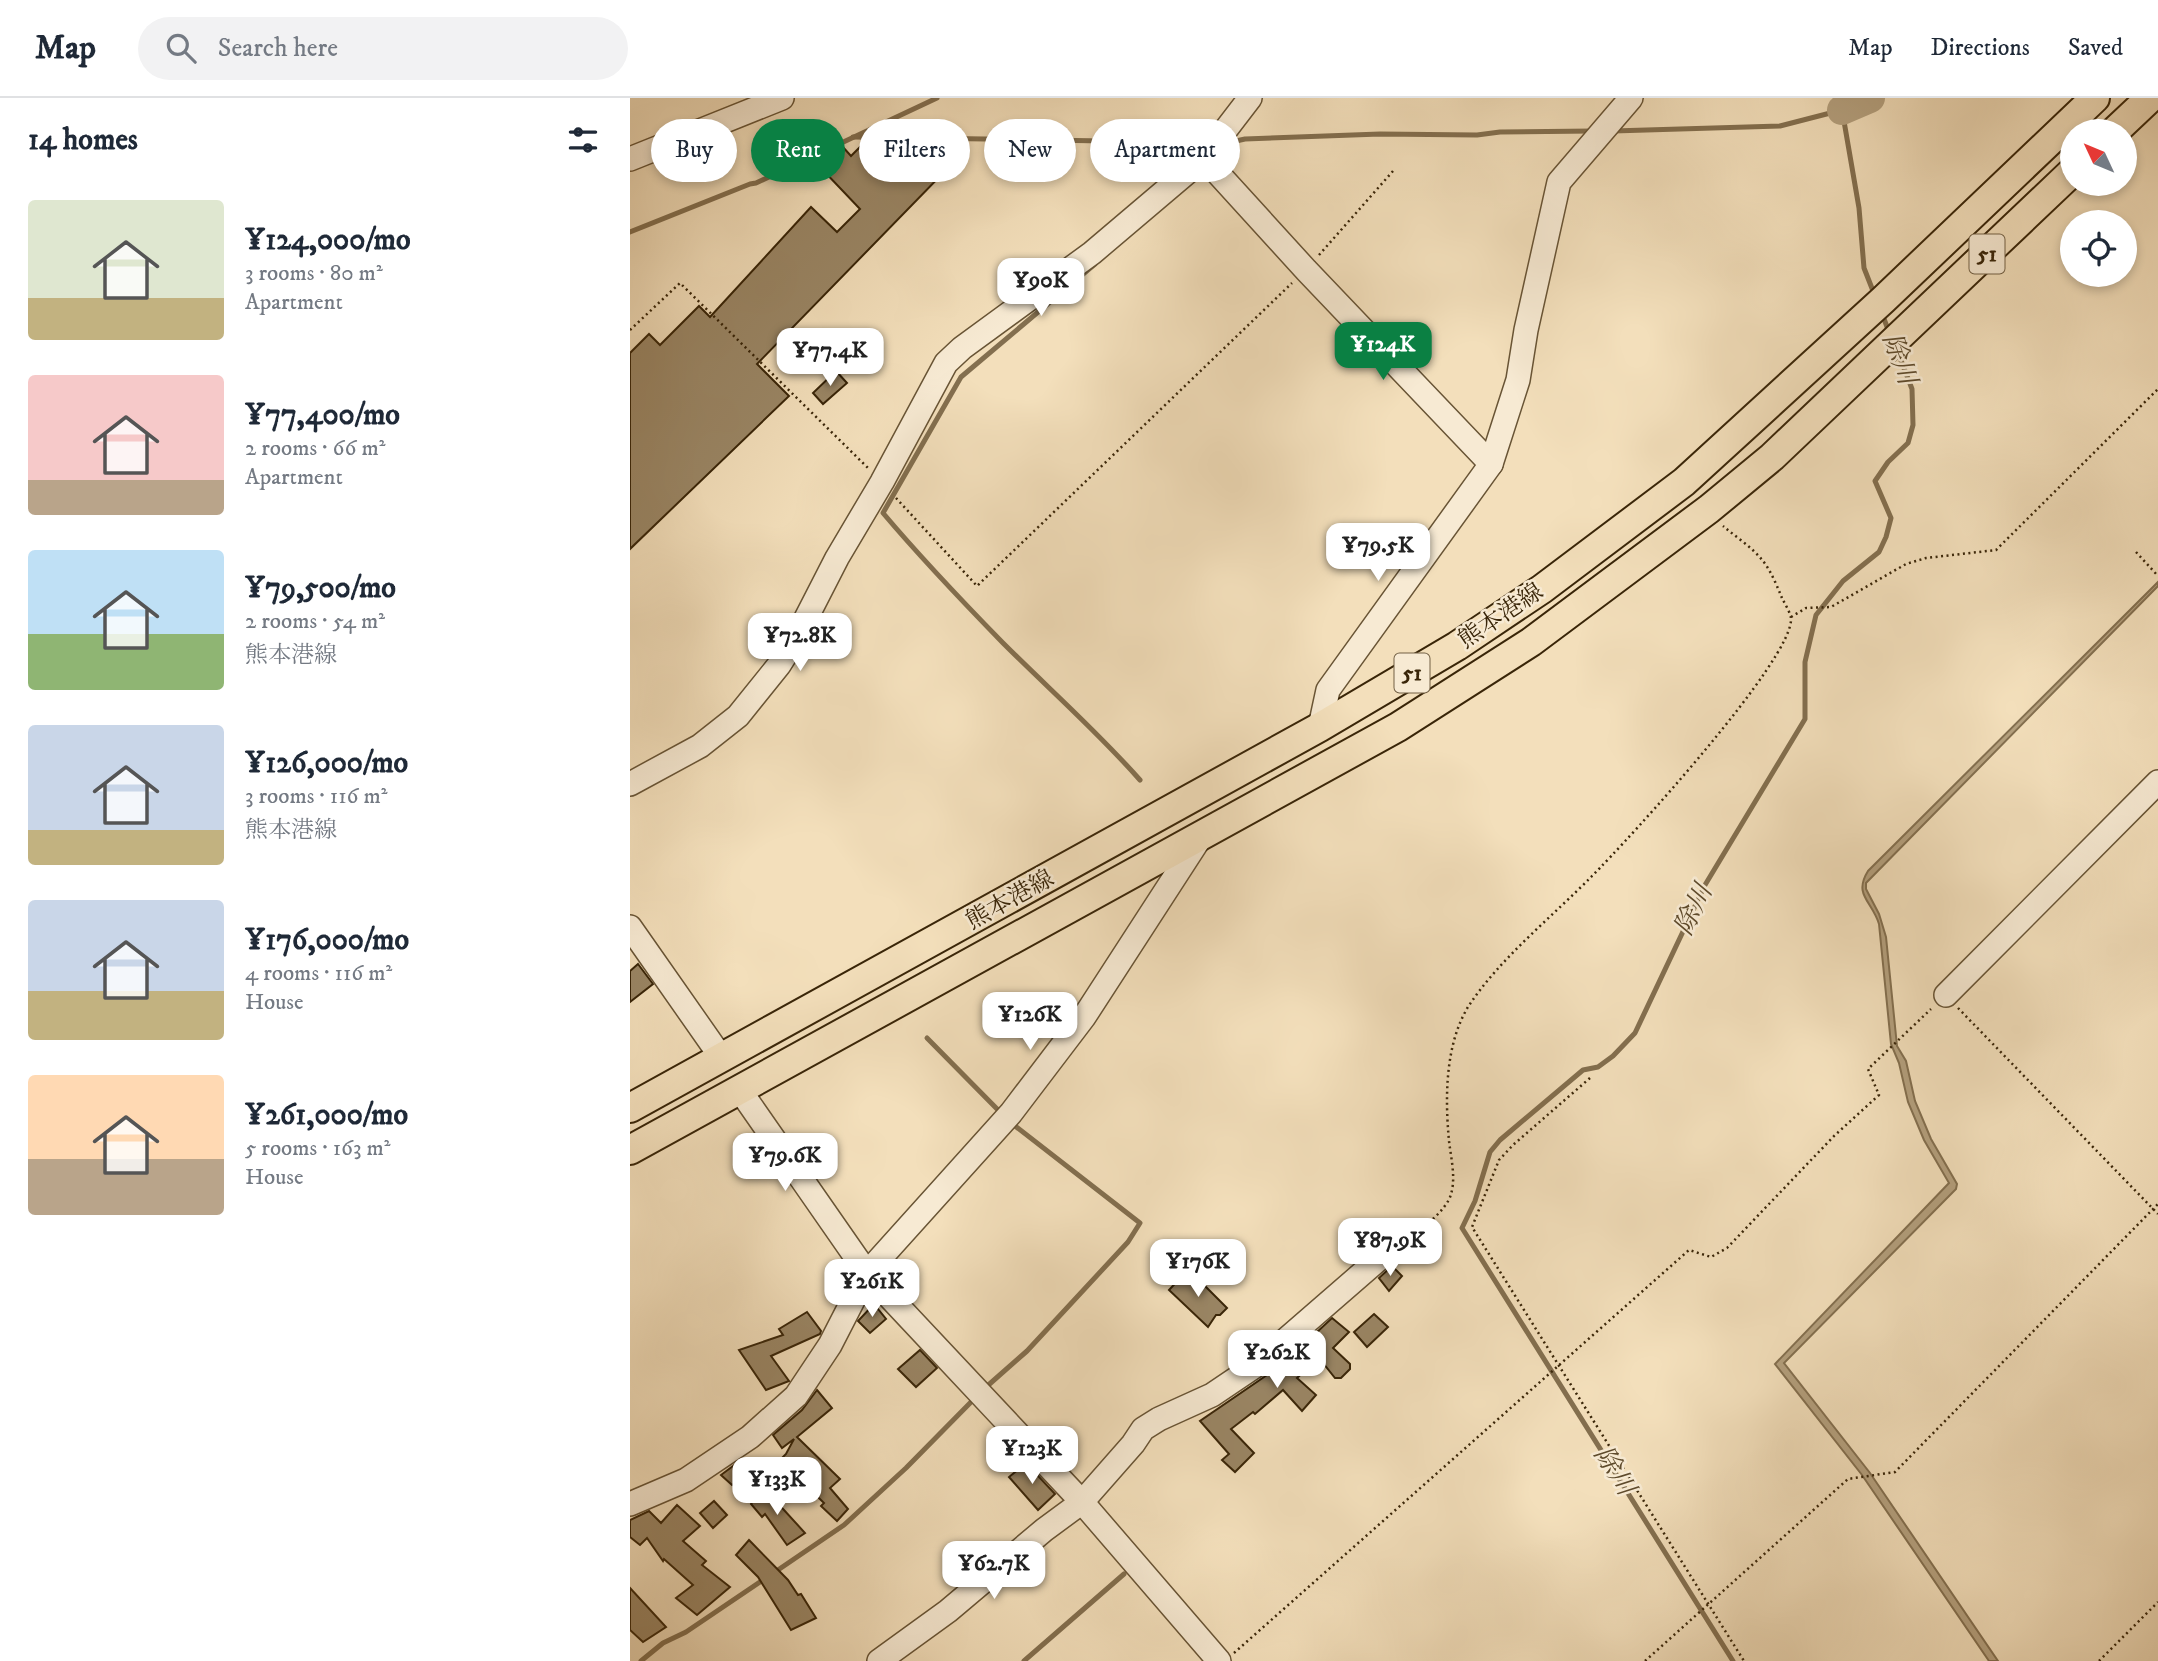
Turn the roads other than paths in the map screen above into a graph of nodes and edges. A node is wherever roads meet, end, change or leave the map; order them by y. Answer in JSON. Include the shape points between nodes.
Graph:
{"nodes":[{"id":1,"x":782,"y":98,"type":"edge"},
{"id":2,"x":1250,"y":98,"type":"edge"},
{"id":3,"x":1631,"y":98,"type":"edge"},
{"id":4,"x":2095,"y":98,"type":"edge"},
{"id":5,"x":2150,"y":98,"type":"edge"},
{"id":6,"x":1234,"y":119,"type":"edge"},
{"id":7,"x":2128,"y":119,"type":"edge"},
{"id":8,"x":630,"y":159,"type":"edge"},
{"id":9,"x":1176,"y":182,"type":"edge"},
{"id":10,"x":1226,"y":182,"type":"edge"},
{"id":11,"x":2060,"y":184,"type":"edge"},
{"id":12,"x":1751,"y":419,"type":"junction"},
{"id":13,"x":1780,"y":450,"type":"junction"},
{"id":14,"x":1491,"y":464,"type":"junction"},
{"id":15,"x":1320,"y":727,"type":"junction"},
{"id":16,"x":2158,"y":782,"type":"edge"},
{"id":17,"x":630,"y":784,"type":"edge"},
{"id":18,"x":1200,"y":838,"type":"junction"},
{"id":19,"x":630,"y":927,"type":"edge"},
{"id":20,"x":1946,"y":995,"type":"road end"},
{"id":21,"x":720,"y":1057,"type":"junction"},
{"id":22,"x":740,"y":1089,"type":"junction"},
{"id":23,"x":630,"y":1108,"type":"edge"},
{"id":24,"x":630,"y":1150,"type":"edge"},
{"id":25,"x":1388,"y":1251,"type":"road end"},
{"id":26,"x":867,"y":1273,"type":"junction"},
{"id":27,"x":1082,"y":1503,"type":"junction"},
{"id":28,"x":630,"y":1504,"type":"edge"},
{"id":29,"x":879,"y":1661,"type":"edge"},
{"id":30,"x":1219,"y":1661,"type":"edge"}],
"edges":[{"from":1,"to":8,"type":"street"},
{"from":2,"to":6,"type":"street"},
{"from":3,"to":14,"type":"street","via":[[1559,182],[1518,380]]},
{"from":4,"to":12,"type":"main road","name":"熊本港線","number":"51","via":[[1884,300]]},
{"from":5,"to":7,"type":"main road"},
{"from":9,"to":17,"type":"street","via":[[1092,253],[946,363],[779,665],[738,716],[700,746]]},
{"from":10,"to":14,"type":"street"},
{"from":11,"to":13,"type":"main road","name":"熊本港線","number":"51"},
{"from":12,"to":13,"type":"main road"},
{"from":12,"to":15,"type":"main road","name":"熊本港線","number":"51","via":[[1684,482],[1542,589],[1457,646]]},
{"from":13,"to":18,"type":"main road","name":"熊本港線","number":"51","via":[[1531,642],[1398,727]]},
{"from":14,"to":15,"type":"street","via":[[1328,690]]},
{"from":15,"to":21,"type":"main road","name":"熊本港線","number":"51"},
{"from":16,"to":20,"type":"street"},
{"from":18,"to":22,"type":"main road","name":"熊本港線","number":"51"},
{"from":18,"to":26,"type":"street","via":[[1084,1017],[1019,1103]]},
{"from":19,"to":21,"type":"street"},
{"from":21,"to":23,"type":"main road","name":"熊本港線","number":"51"},
{"from":22,"to":24,"type":"main road","name":"熊本港線","number":"51"},
{"from":22,"to":26,"type":"street"},
{"from":25,"to":27,"type":"street","via":[[1258,1364],[1212,1395],[1143,1429]]},
{"from":26,"to":27,"type":"street"},
{"from":26,"to":28,"type":"street","via":[[830,1345],[796,1396],[750,1437],[686,1480]]},
{"from":27,"to":29,"type":"street"},
{"from":27,"to":30,"type":"street"}]}
